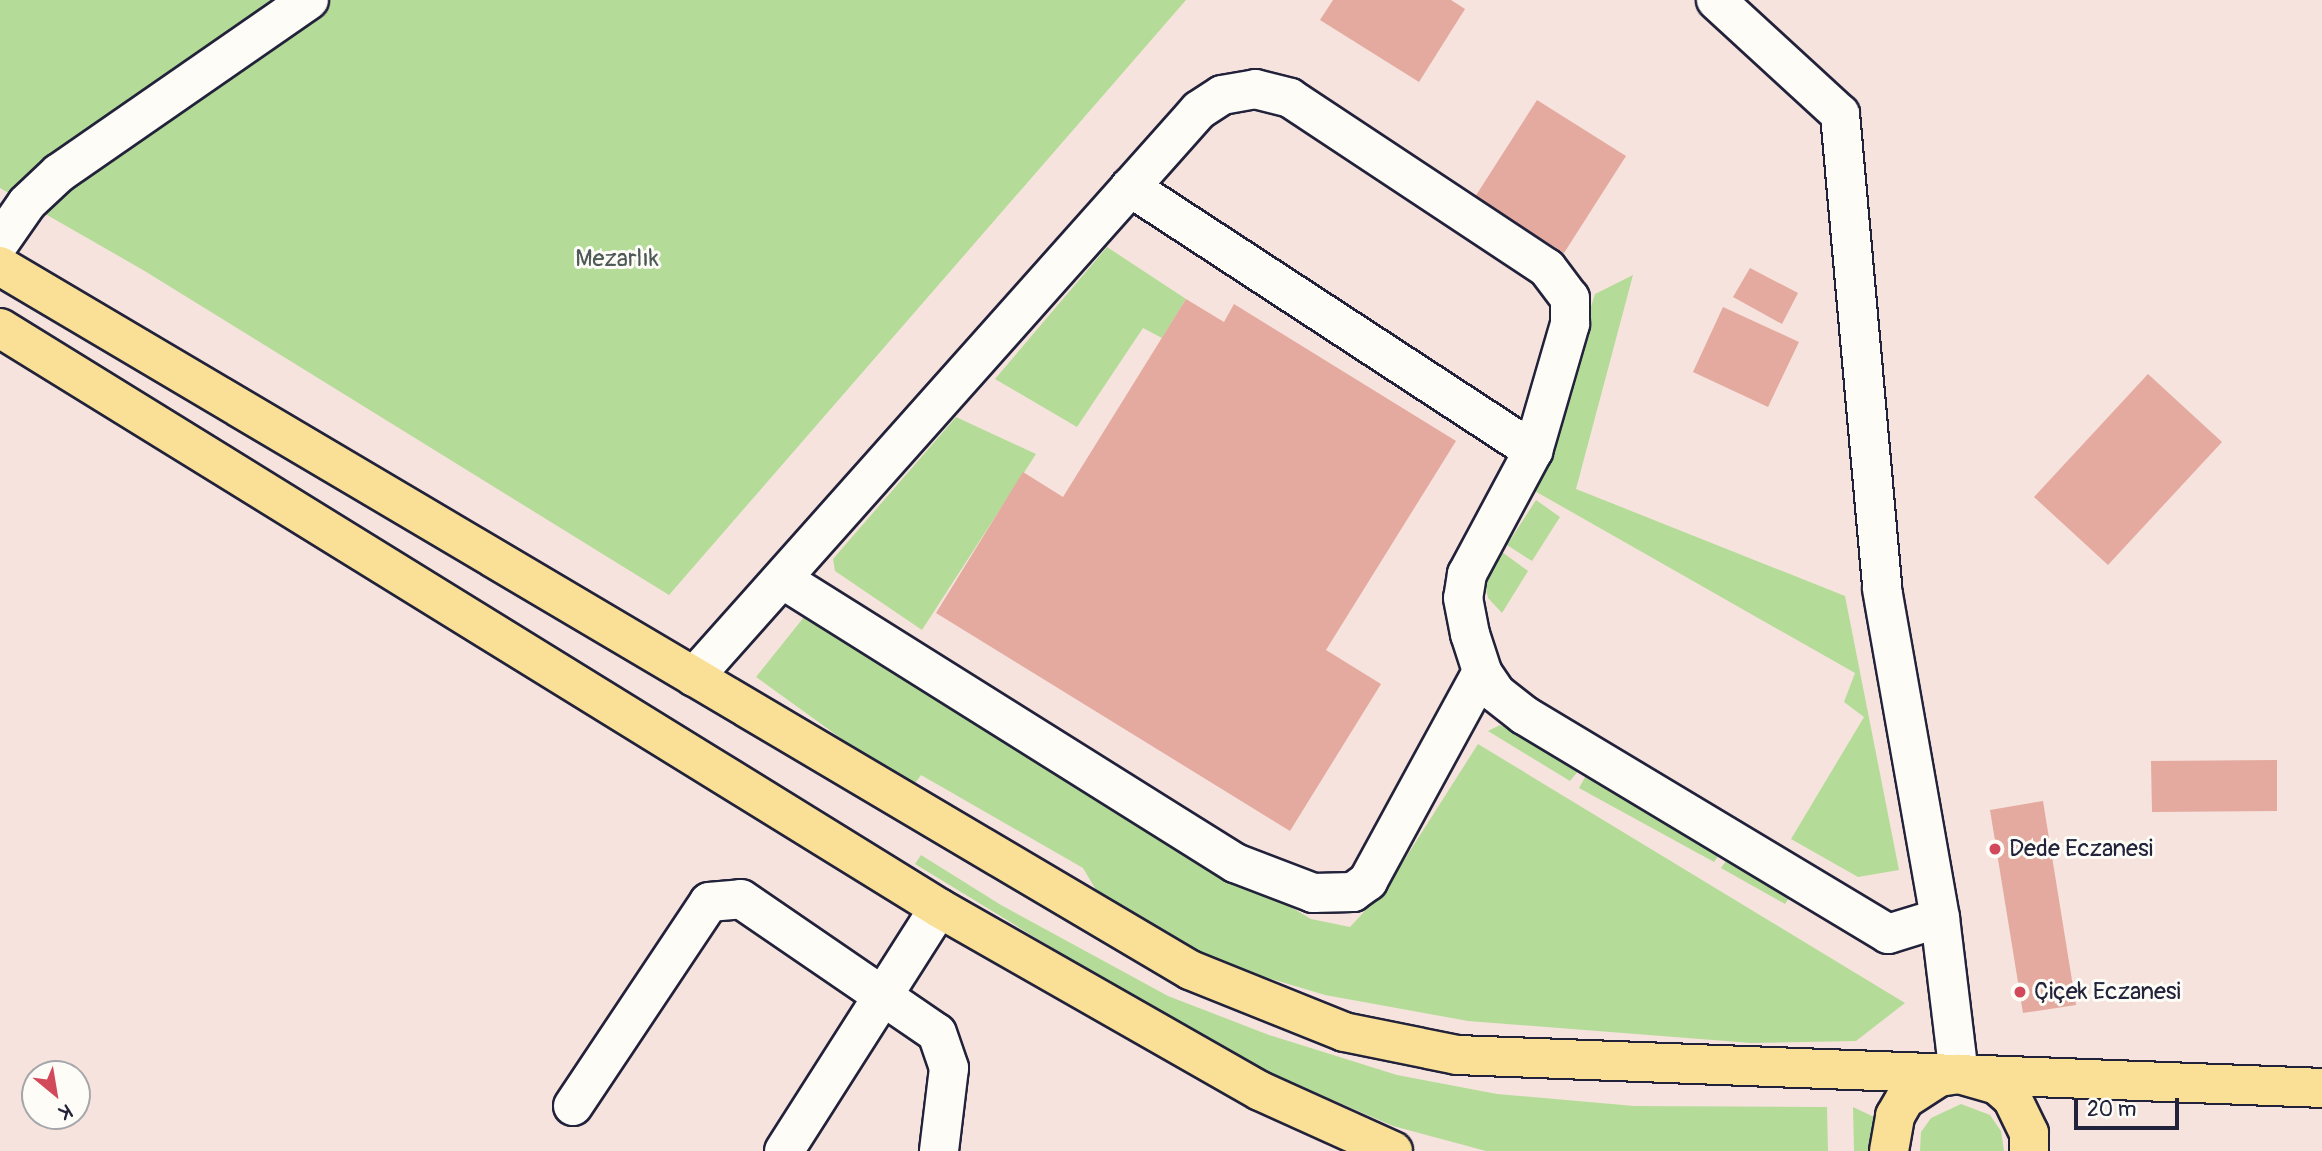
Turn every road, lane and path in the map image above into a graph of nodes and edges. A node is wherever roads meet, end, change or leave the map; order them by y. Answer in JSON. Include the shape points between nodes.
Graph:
{"nodes":[{"id":1,"x":309,"y":0,"type":"edge"},
{"id":2,"x":1716,"y":0,"type":"edge"},
{"id":3,"x":1130,"y":187,"type":"junction"},
{"id":4,"x":14,"y":196,"type":"edge"},
{"id":5,"x":0,"y":242,"type":"edge"},
{"id":6,"x":0,"y":266,"type":"edge"},
{"id":7,"x":0,"y":328,"type":"edge"},
{"id":8,"x":1533,"y":451,"type":"junction"},
{"id":9,"x":782,"y":579,"type":"junction"},
{"id":10,"x":1482,"y":672,"type":"junction"},
{"id":11,"x":694,"y":677,"type":"junction"},
{"id":12,"x":939,"y":908,"type":"junction"},
{"id":13,"x":1940,"y":918,"type":"junction"},
{"id":14,"x":885,"y":993,"type":"junction"},
{"id":15,"x":1959,"y":1074,"type":"junction"},
{"id":16,"x":2322,"y":1088,"type":"edge"},
{"id":17,"x":573,"y":1106,"type":"dead end"},
{"id":18,"x":784,"y":1151,"type":"edge"},
{"id":19,"x":940,"y":1151,"type":"edge"},
{"id":20,"x":1393,"y":1151,"type":"edge"},
{"id":21,"x":1889,"y":1151,"type":"edge"},
{"id":22,"x":2029,"y":1151,"type":"edge"}],
"edges":[{"from":1,"to":4,"type":"street","via":[[59,173]]},
{"from":2,"to":13,"type":"street","via":[[1840,114],[1882,589]]},
{"from":3,"to":8,"type":"street"},
{"from":3,"to":8,"type":"street","via":[[1199,110],[1222,95],[1255,89],[1290,98],[1547,268],[1570,298],[1570,324]]},
{"from":3,"to":9,"type":"street"},
{"from":4,"to":5,"type":"street"},
{"from":6,"to":11,"type":"main road"},
{"from":7,"to":12,"type":"main road"},
{"from":8,"to":10,"type":"street","via":[[1467,574],[1462,598]]},
{"from":9,"to":10,"type":"street","via":[[1235,863],[1313,893],[1353,892],[1368,881]]},
{"from":9,"to":11,"type":"street"},
{"from":10,"to":13,"type":"street","via":[[1496,693],[1524,715],[1888,934]]},
{"from":11,"to":15,"type":"main road","via":[[1189,970],[1345,1032],[1457,1055]]},
{"from":12,"to":14,"type":"street"},
{"from":12,"to":20,"type":"main road","via":[[1260,1090]]},
{"from":13,"to":15,"type":"street"},
{"from":14,"to":17,"type":"street","via":[[741,899],[709,902]]},
{"from":14,"to":18,"type":"street"},
{"from":14,"to":19,"type":"street","via":[[937,1032],[944,1050],[949,1068]]},
{"from":15,"to":16,"type":"main road"},
{"from":15,"to":21,"type":"main road","via":[[1921,1085],[1905,1099],[1895,1116]]},
{"from":15,"to":22,"type":"main road","via":[[1997,1085],[2012,1098],[2023,1115]]}]}
